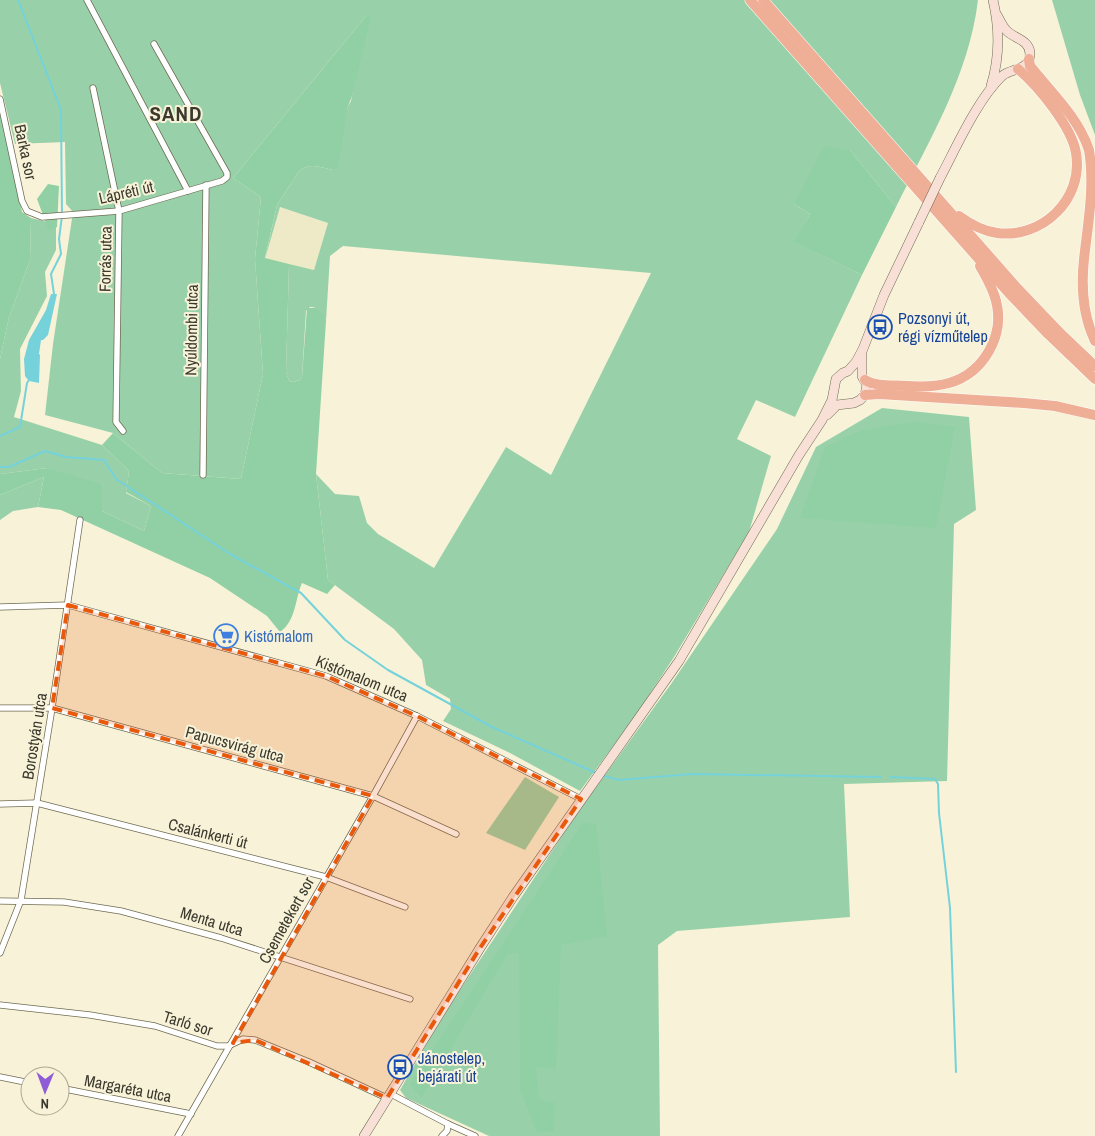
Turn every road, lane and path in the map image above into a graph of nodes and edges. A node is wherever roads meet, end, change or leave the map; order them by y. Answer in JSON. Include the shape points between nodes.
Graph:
{"nodes":[{"id":1,"x":87,"y":0,"type":"edge"},
{"id":2,"x":750,"y":0,"type":"edge"},
{"id":3,"x":763,"y":0,"type":"edge"},
{"id":4,"x":993,"y":0,"type":"edge"},
{"id":5,"x":996,"y":15,"type":"junction"},
{"id":6,"x":1014,"y":38,"type":"junction"},
{"id":7,"x":154,"y":44,"type":"dead end"},
{"id":8,"x":999,"y":48,"type":"junction"},
{"id":9,"x":998,"y":57,"type":"junction"},
{"id":10,"x":1029,"y":59,"type":"junction"},
{"id":11,"x":1015,"y":70,"type":"junction"},
{"id":12,"x":93,"y":88,"type":"dead end"},
{"id":13,"x":990,"y":88,"type":"junction"},
{"id":14,"x":0,"y":99,"type":"edge"},
{"id":15,"x":206,"y":185,"type":"junction"},
{"id":16,"x":188,"y":190,"type":"junction"},
{"id":17,"x":946,"y":208,"type":"junction"},
{"id":18,"x":27,"y":211,"type":"joint"},
{"id":19,"x":119,"y":211,"type":"junction"},
{"id":20,"x":972,"y":252,"type":"junction"},
{"id":21,"x":1095,"y":341,"type":"edge"},
{"id":22,"x":863,"y":349,"type":"junction"},
{"id":23,"x":1095,"y":366,"type":"edge"},
{"id":24,"x":848,"y":371,"type":"junction"},
{"id":25,"x":864,"y":378,"type":"junction"},
{"id":26,"x":1095,"y":379,"type":"edge"},
{"id":27,"x":834,"y":390,"type":"junction"},
{"id":28,"x":864,"y":395,"type":"junction"},
{"id":29,"x":847,"y":403,"type":"junction"},
{"id":30,"x":1095,"y":415,"type":"edge"},
{"id":31,"x":822,"y":420,"type":"junction"},
{"id":32,"x":122,"y":431,"type":"dead end"},
{"id":33,"x":203,"y":475,"type":"dead end"},
{"id":34,"x":80,"y":520,"type":"dead end"},
{"id":35,"x":68,"y":605,"type":"junction"},
{"id":36,"x":0,"y":607,"type":"edge"},
{"id":37,"x":0,"y":708,"type":"edge"},
{"id":38,"x":52,"y":708,"type":"junction"},
{"id":39,"x":417,"y":716,"type":"junction"},
{"id":40,"x":373,"y":796,"type":"junction"},
{"id":41,"x":581,"y":799,"type":"junction"},
{"id":42,"x":0,"y":804,"type":"edge"},
{"id":43,"x":37,"y":804,"type":"junction"},
{"id":44,"x":456,"y":834,"type":"dead end"},
{"id":45,"x":326,"y":877,"type":"junction"},
{"id":46,"x":21,"y":900,"type":"junction"},
{"id":47,"x":0,"y":901,"type":"edge"},
{"id":48,"x":404,"y":907,"type":"dead end"},
{"id":49,"x":0,"y":953,"type":"edge"},
{"id":50,"x":280,"y":958,"type":"junction"},
{"id":51,"x":410,"y":1000,"type":"dead end"},
{"id":52,"x":0,"y":1005,"type":"edge"},
{"id":53,"x":233,"y":1043,"type":"junction"},
{"id":54,"x":0,"y":1077,"type":"edge"},
{"id":55,"x":20,"y":1080,"type":"edge"},
{"id":56,"x":70,"y":1090,"type":"edge"},
{"id":57,"x":388,"y":1096,"type":"junction"},
{"id":58,"x":191,"y":1114,"type":"junction"},
{"id":59,"x":448,"y":1124,"type":"junction"},
{"id":60,"x":178,"y":1136,"type":"edge"},
{"id":61,"x":364,"y":1136,"type":"edge"},
{"id":62,"x":442,"y":1136,"type":"edge"},
{"id":63,"x":475,"y":1136,"type":"edge"}],
"edges":[{"from":1,"to":16,"type":"street"},
{"from":2,"to":20,"type":"highway"},
{"from":3,"to":17,"type":"highway"},
{"from":4,"to":5,"type":"main road"},
{"from":5,"to":6,"type":"main road"},
{"from":5,"to":8,"type":"main road"},
{"from":6,"to":8,"type":"main road","via":[[1005,40]]},
{"from":6,"to":10,"type":"main road","via":[[1026,43]]},
{"from":7,"to":15,"type":"street","name":"Lápréti út","via":[[227,176],[222,181]]},
{"from":8,"to":9,"type":"main road"},
{"from":9,"to":11,"type":"main road","via":[[1003,66]]},
{"from":9,"to":13,"type":"main road"},
{"from":10,"to":11,"type":"main road"},
{"from":10,"to":21,"type":"highway","via":[[1030,66],[1074,121],[1090,151],[1095,191],[1084,259],[1083,300]]},
{"from":11,"to":13,"type":"main road","via":[[1004,74]]},
{"from":11,"to":17,"type":"highway","via":[[1027,77],[1058,114],[1073,139],[1077,170],[1074,186],[1059,212],[1043,224],[1019,233],[982,229]]},
{"from":12,"to":19,"type":"street","name":"Forrás utca"},
{"from":13,"to":22,"type":"main road","bridge":true,"via":[[940,178],[884,295]]},
{"from":14,"to":18,"type":"street","name":"Barka sor","via":[[22,201]]},
{"from":15,"to":16,"type":"street","name":"Lápréti út"},
{"from":15,"to":33,"type":"street","name":"Nyúldombi utca"},
{"from":16,"to":19,"type":"street","name":"Lápréti út"},
{"from":17,"to":23,"type":"highway","via":[[1018,289]]},
{"from":18,"to":19,"type":"street","name":"Lápréti út","via":[[42,217]]},
{"from":19,"to":32,"type":"street","name":"Forrás utca","via":[[116,422]]},
{"from":20,"to":25,"type":"highway","via":[[993,290],[998,314],[995,338],[979,365],[961,378],[936,386],[879,384]]},
{"from":20,"to":26,"type":"highway"},
{"from":22,"to":24,"type":"main road"},
{"from":22,"to":25,"type":"main road"},
{"from":24,"to":25,"type":"main road"},
{"from":24,"to":27,"type":"main road","via":[[836,379]]},
{"from":25,"to":28,"type":"main road"},
{"from":27,"to":29,"type":"main road","via":[[838,398]]},
{"from":27,"to":31,"type":"main road"},
{"from":28,"to":29,"type":"main road","via":[[854,403]]},
{"from":28,"to":30,"type":"highway","via":[[1024,403]]},
{"from":29,"to":31,"type":"main road","via":[[837,405]]},
{"from":31,"to":41,"type":"main road","via":[[679,661]]},
{"from":34,"to":35,"type":"street","name":"Borostyán utca"},
{"from":35,"to":36,"type":"street","name":"Kistómalom utca"},
{"from":35,"to":38,"type":"street","name":"Borostyán utca"},
{"from":35,"to":39,"type":"street","name":"Kistómalom utca","via":[[326,676]]},
{"from":37,"to":38,"type":"street","name":"Papucsvirág utca"},
{"from":38,"to":40,"type":"street","name":"Papucsvirág utca"},
{"from":38,"to":43,"type":"street","name":"Borostyán utca"},
{"from":39,"to":40,"type":"street","name":"Csemetekert sor"},
{"from":39,"to":41,"type":"street","name":"Kistómalom utca"},
{"from":40,"to":44,"type":"street","name":"Papucsvirág utca"},
{"from":40,"to":45,"type":"street","name":"Csemetekert sor"},
{"from":41,"to":57,"type":"main road","via":[[485,940]]},
{"from":42,"to":43,"type":"street","name":"Csalánkerti út"},
{"from":43,"to":45,"type":"street","name":"Csalánkerti út"},
{"from":43,"to":46,"type":"street","name":"Borostyán utca"},
{"from":45,"to":48,"type":"street","name":"Csalánkerti út"},
{"from":45,"to":50,"type":"street","name":"Csemetekert sor"},
{"from":46,"to":47,"type":"street","name":"Menta utca"},
{"from":46,"to":49,"type":"street","name":"Borostyán utca"},
{"from":46,"to":50,"type":"street","name":"Menta utca","via":[[64,902],[121,911]]},
{"from":50,"to":51,"type":"street","name":"Menta utca"},
{"from":50,"to":53,"type":"street","name":"Csemetekert sor"},
{"from":52,"to":53,"type":"street","name":"Tarló sor","via":[[90,1014],[155,1026],[217,1046]]},
{"from":53,"to":57,"type":"street","name":"Tarló sor","via":[[243,1039],[256,1040]]},
{"from":53,"to":58,"type":"street","name":"Csemetekert sor"},
{"from":54,"to":55,"type":"street"},
{"from":56,"to":58,"type":"street","name":"Margaréta utca"},
{"from":57,"to":59,"type":"street","name":"Tarló sor"},
{"from":57,"to":61,"type":"main road"},
{"from":58,"to":60,"type":"street","name":"Csemetekert sor"},
{"from":59,"to":62,"type":"street"},
{"from":59,"to":63,"type":"street","name":"Tarló sor"}]}
